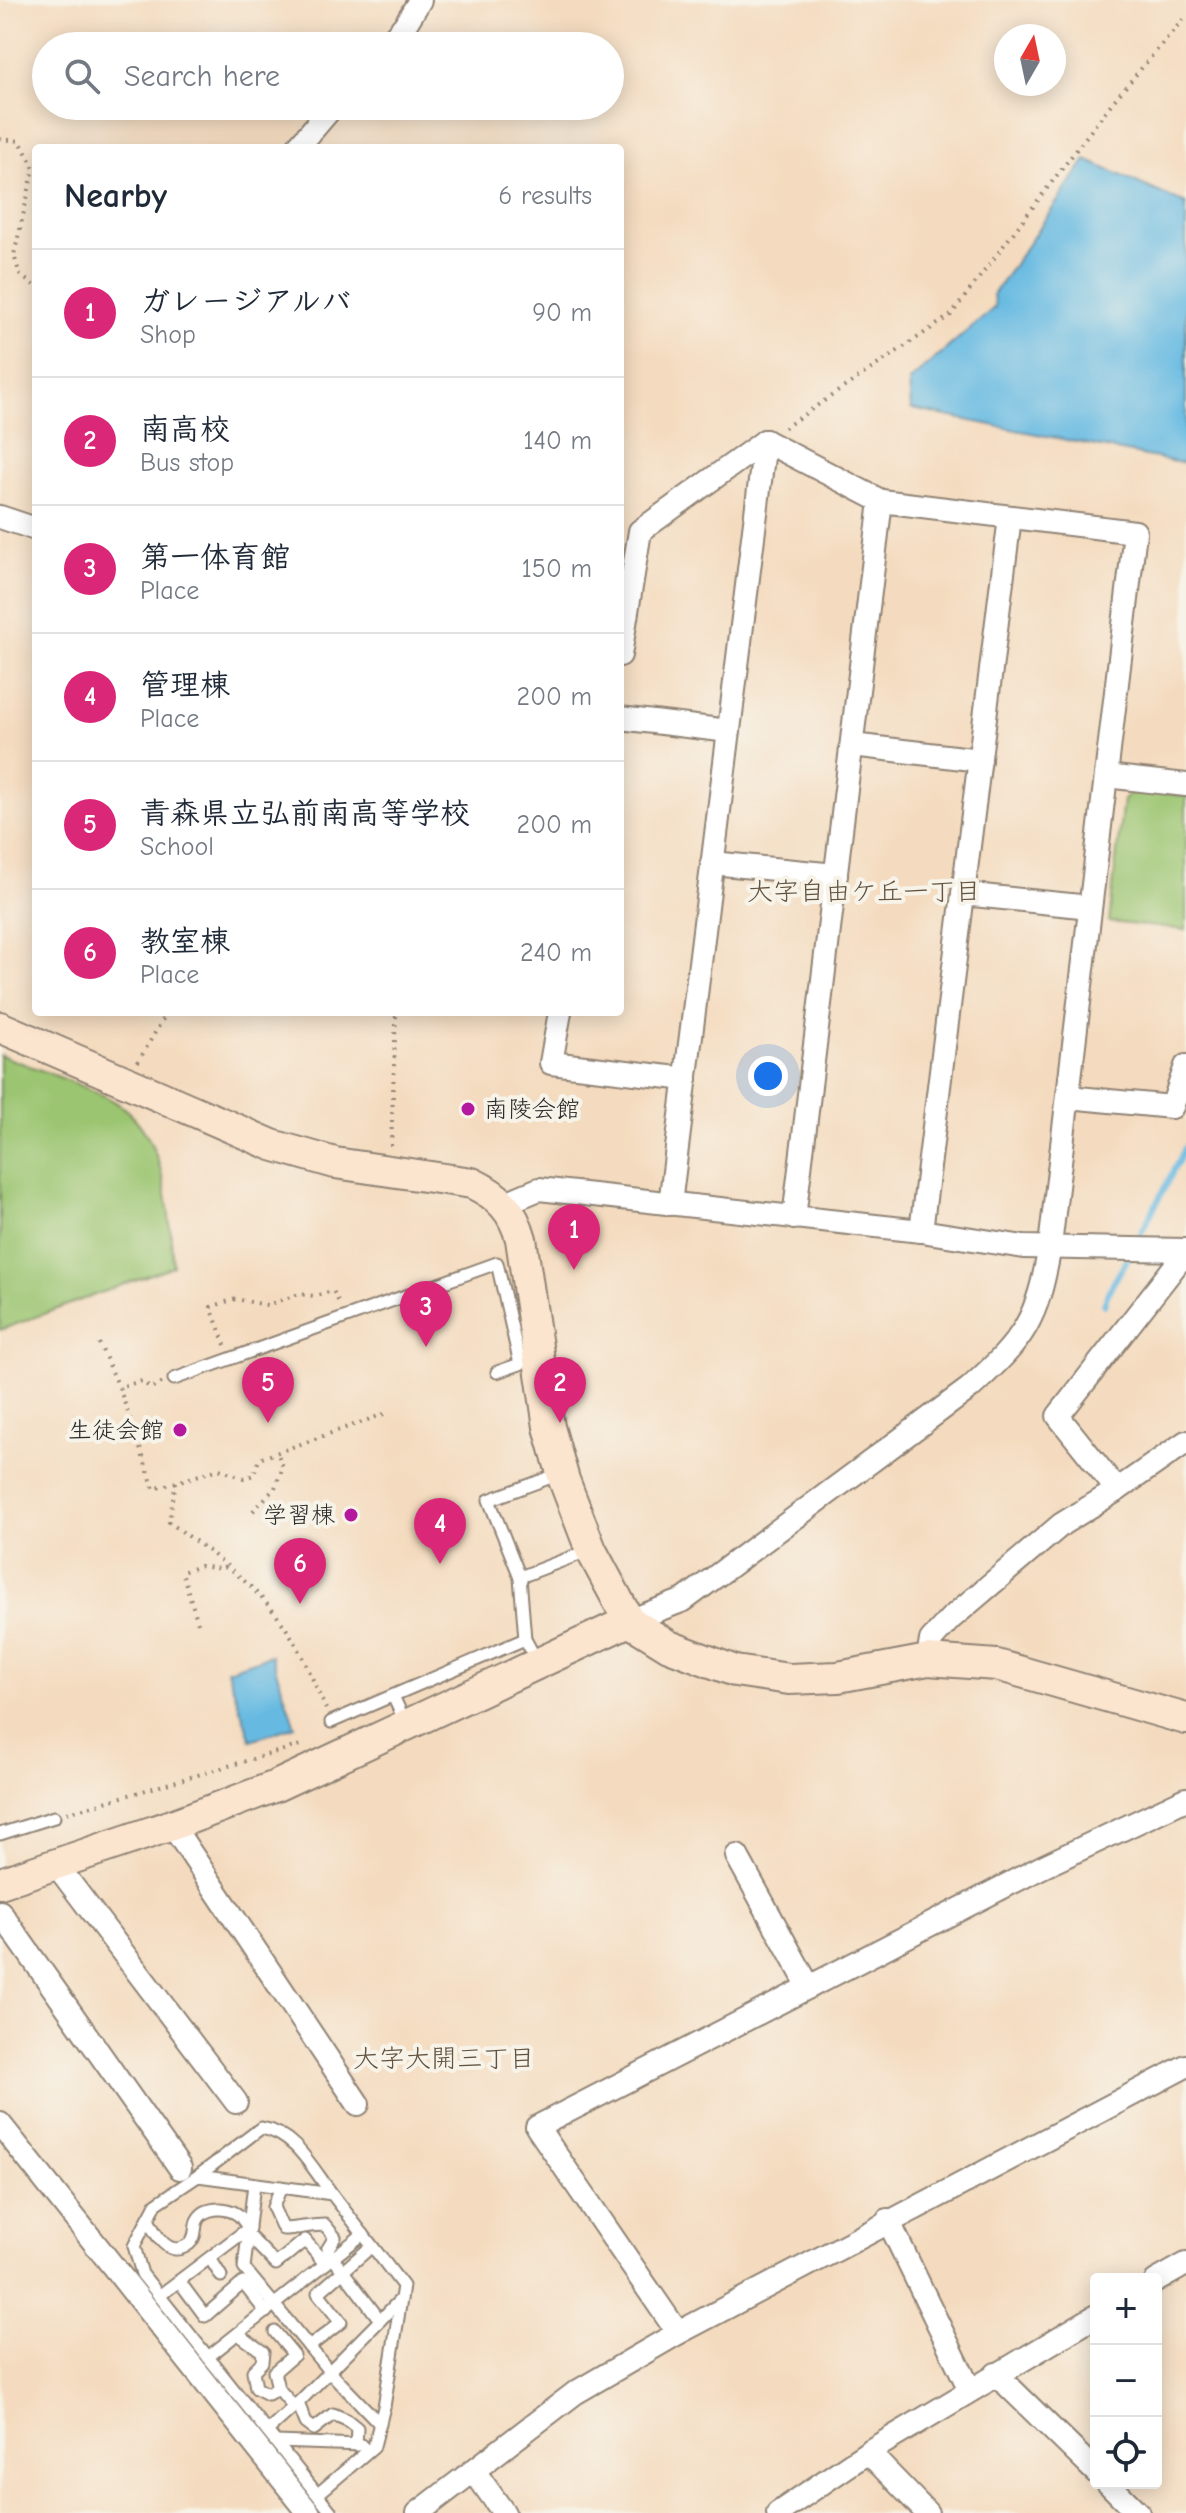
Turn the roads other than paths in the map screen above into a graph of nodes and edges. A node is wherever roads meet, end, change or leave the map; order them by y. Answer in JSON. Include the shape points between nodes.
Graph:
{"nodes":[{"id":1,"x":420,"y":0,"type":"edge"},
{"id":2,"x":399,"y":32,"type":"edge"},
{"id":3,"x":321,"y":120,"type":"edge"},
{"id":4,"x":300,"y":144,"type":"edge"},
{"id":5,"x":765,"y":441,"type":"junction"},
{"id":6,"x":881,"y":501,"type":"junction"},
{"id":7,"x":0,"y":517,"type":"edge"},
{"id":8,"x":1010,"y":517,"type":"junction"},
{"id":9,"x":32,"y":528,"type":"edge"},
{"id":10,"x":624,"y":630,"type":"edge"},
{"id":11,"x":624,"y":718,"type":"edge"},
{"id":12,"x":729,"y":731,"type":"junction"},
{"id":13,"x":852,"y":745,"type":"junction"},
{"id":14,"x":980,"y":760,"type":"junction"},
{"id":15,"x":1106,"y":776,"type":"junction"},
{"id":16,"x":1186,"y":785,"type":"edge"},
{"id":17,"x":712,"y":863,"type":"junction"},
{"id":18,"x":836,"y":875,"type":"junction"},
{"id":19,"x":963,"y":894,"type":"junction"},
{"id":20,"x":1090,"y":907,"type":"junction"},
{"id":21,"x":559,"y":1016,"type":"edge"},
{"id":22,"x":0,"y":1027,"type":"edge"},
{"id":23,"x":1186,"y":1066,"type":"edge"},
{"id":24,"x":686,"y":1079,"type":"junction"},
{"id":25,"x":1068,"y":1097,"type":"junction"},
{"id":26,"x":503,"y":1204,"type":"junction"},
{"id":27,"x":670,"y":1204,"type":"junction"},
{"id":28,"x":794,"y":1218,"type":"junction"},
{"id":29,"x":921,"y":1231,"type":"junction"},
{"id":30,"x":1050,"y":1246,"type":"junction"},
{"id":31,"x":1186,"y":1251,"type":"edge"},
{"id":32,"x":521,"y":1313,"type":"junction"},
{"id":33,"x":497,"y":1372,"type":"dead end"},
{"id":34,"x":174,"y":1379,"type":"road end"},
{"id":35,"x":1186,"y":1442,"type":"edge"},
{"id":36,"x":562,"y":1473,"type":"junction"},
{"id":37,"x":1117,"y":1490,"type":"junction"},
{"id":38,"x":591,"y":1550,"type":"junction"},
{"id":39,"x":520,"y":1577,"type":"junction"},
{"id":40,"x":629,"y":1621,"type":"junction"},
{"id":41,"x":532,"y":1651,"type":"junction"},
{"id":42,"x":928,"y":1660,"type":"junction"},
{"id":43,"x":393,"y":1696,"type":"junction"},
{"id":44,"x":1186,"y":1719,"type":"edge"},
{"id":45,"x":331,"y":1722,"type":"road end"},
{"id":46,"x":407,"y":1725,"type":"junction"},
{"id":47,"x":1186,"y":1799,"type":"edge"},
{"id":48,"x":54,"y":1817,"type":"road end"},
{"id":49,"x":172,"y":1825,"type":"junction"},
{"id":50,"x":0,"y":1834,"type":"edge"},
{"id":51,"x":737,"y":1856,"type":"dead end"},
{"id":52,"x":55,"y":1863,"type":"junction"},
{"id":53,"x":0,"y":1883,"type":"edge"},
{"id":54,"x":0,"y":1912,"type":"edge"},
{"id":55,"x":809,"y":1987,"type":"junction"},
{"id":56,"x":1186,"y":2066,"type":"edge"},
{"id":57,"x":236,"y":2102,"type":"dead end"},
{"id":58,"x":358,"y":2104,"type":"dead end"},
{"id":59,"x":0,"y":2124,"type":"edge"},
{"id":60,"x":189,"y":2172,"type":"junction"},
{"id":61,"x":254,"y":2184,"type":"junction"},
{"id":62,"x":281,"y":2187,"type":"junction"},
{"id":63,"x":332,"y":2194,"type":"junction"},
{"id":64,"x":148,"y":2219,"type":"junction"},
{"id":65,"x":888,"y":2220,"type":"junction"},
{"id":66,"x":248,"y":2232,"type":"junction"},
{"id":67,"x":363,"y":2234,"type":"junction"},
{"id":68,"x":372,"y":2246,"type":"junction"},
{"id":69,"x":210,"y":2258,"type":"junction"},
{"id":70,"x":329,"y":2261,"type":"junction"},
{"id":71,"x":1186,"y":2264,"type":"edge"},
{"id":72,"x":343,"y":2271,"type":"junction"},
{"id":73,"x":221,"y":2276,"type":"dead end"},
{"id":74,"x":1162,"y":2278,"type":"edge"},
{"id":75,"x":179,"y":2281,"type":"junction"},
{"id":76,"x":159,"y":2296,"type":"junction"},
{"id":77,"x":401,"y":2299,"type":"junction"},
{"id":78,"x":270,"y":2309,"type":"junction"},
{"id":79,"x":1090,"y":2319,"type":"edge"},
{"id":80,"x":380,"y":2320,"type":"junction"},
{"id":81,"x":275,"y":2332,"type":"dead end"},
{"id":82,"x":678,"y":2333,"type":"junction"},
{"id":83,"x":238,"y":2334,"type":"junction"},
{"id":84,"x":309,"y":2347,"type":"junction"},
{"id":85,"x":208,"y":2357,"type":"junction"},
{"id":86,"x":329,"y":2371,"type":"junction"},
{"id":87,"x":996,"y":2374,"type":"junction"},
{"id":88,"x":278,"y":2388,"type":"junction"},
{"id":89,"x":970,"y":2390,"type":"junction"},
{"id":90,"x":296,"y":2405,"type":"junction"},
{"id":91,"x":380,"y":2424,"type":"junction"},
{"id":92,"x":267,"y":2431,"type":"junction"},
{"id":93,"x":276,"y":2442,"type":"junction"},
{"id":94,"x":356,"y":2445,"type":"junction"},
{"id":95,"x":374,"y":2446,"type":"junction"},
{"id":96,"x":868,"y":2452,"type":"junction"},
{"id":97,"x":1090,"y":2466,"type":"edge"},
{"id":98,"x":474,"y":2471,"type":"junction"},
{"id":99,"x":1114,"y":2489,"type":"edge"},
{"id":100,"x":314,"y":2504,"type":"edge"},
{"id":101,"x":924,"y":2512,"type":"edge"},
{"id":102,"x":332,"y":2513,"type":"edge"},
{"id":103,"x":418,"y":2513,"type":"edge"},
{"id":104,"x":504,"y":2513,"type":"edge"},
{"id":105,"x":778,"y":2513,"type":"edge"},
{"id":106,"x":1138,"y":2513,"type":"edge"}],
"edges":[{"from":1,"to":2,"type":"street"},
{"from":3,"to":4,"type":"street"},
{"from":5,"to":6,"type":"street"},
{"from":5,"to":10,"type":"street","via":[[640,531]]},
{"from":5,"to":12,"type":"street"},
{"from":6,"to":8,"type":"street"},
{"from":6,"to":13,"type":"street"},
{"from":7,"to":9,"type":"street"},
{"from":8,"to":14,"type":"street"},
{"from":8,"to":15,"type":"street","via":[[1135,532]]},
{"from":11,"to":12,"type":"street"},
{"from":12,"to":17,"type":"street"},
{"from":13,"to":14,"type":"street"},
{"from":13,"to":18,"type":"street"},
{"from":14,"to":19,"type":"street"},
{"from":15,"to":16,"type":"street"},
{"from":15,"to":20,"type":"street"},
{"from":17,"to":18,"type":"street"},
{"from":17,"to":24,"type":"street"},
{"from":18,"to":28,"type":"street"},
{"from":19,"to":20,"type":"street"},
{"from":19,"to":29,"type":"street"},
{"from":20,"to":25,"type":"street"},
{"from":21,"to":24,"type":"street","via":[[551,1063]]},
{"from":22,"to":26,"type":"street","via":[[272,1145],[335,1163],[472,1183]]},
{"from":23,"to":25,"type":"street","via":[[1172,1107]]},
{"from":24,"to":27,"type":"street"},
{"from":25,"to":30,"type":"street"},
{"from":26,"to":27,"type":"street","via":[[539,1189]]},
{"from":26,"to":32,"type":"street","via":[[521,1239]]},
{"from":27,"to":28,"type":"street"},
{"from":28,"to":29,"type":"street"},
{"from":29,"to":30,"type":"street"},
{"from":30,"to":31,"type":"street"},
{"from":30,"to":40,"type":"street","via":[[1044,1282],[1025,1332],[970,1388],[684,1600]]},
{"from":31,"to":37,"type":"street","via":[[1058,1416]]},
{"from":32,"to":33,"type":"lane","via":[[520,1364]]},
{"from":32,"to":34,"type":"lane","via":[[497,1263]]},
{"from":32,"to":36,"type":"street"},
{"from":35,"to":37,"type":"street"},
{"from":36,"to":38,"type":"street"},
{"from":36,"to":39,"type":"lane","via":[[489,1500]]},
{"from":37,"to":42,"type":"street","via":[[1062,1524],[950,1619],[931,1640]]},
{"from":38,"to":39,"type":"lane"},
{"from":38,"to":40,"type":"street"},
{"from":39,"to":41,"type":"lane"},
{"from":40,"to":41,"type":"street"},
{"from":40,"to":42,"type":"street","via":[[669,1646],[735,1671],[789,1679],[838,1677]]},
{"from":41,"to":43,"type":"lane"},
{"from":41,"to":46,"type":"street"},
{"from":42,"to":44,"type":"street","via":[[997,1665]]},
{"from":43,"to":45,"type":"lane"},
{"from":43,"to":46,"type":"lane"},
{"from":46,"to":49,"type":"street","via":[[276,1786]]},
{"from":47,"to":55,"type":"street"},
{"from":48,"to":50,"type":"lane"},
{"from":49,"to":52,"type":"street"},
{"from":49,"to":58,"type":"street"},
{"from":51,"to":55,"type":"street"},
{"from":52,"to":53,"type":"street"},
{"from":52,"to":57,"type":"street"},
{"from":54,"to":60,"type":"street"},
{"from":55,"to":82,"type":"street","via":[[537,2127]]},
{"from":56,"to":65,"type":"street"},
{"from":59,"to":100,"type":"street"},
{"from":60,"to":61,"type":"lane"},
{"from":60,"to":63,"type":"lane","via":[[261,2128],[288,2137]]},
{"from":60,"to":64,"type":"lane"},
{"from":61,"to":62,"type":"lane"},
{"from":61,"to":66,"type":"lane"},
{"from":62,"to":63,"type":"lane"},
{"from":62,"to":70,"type":"lane","via":[[273,2207],[283,2229],[325,2225],[335,2237],[327,2250]]},
{"from":63,"to":67,"type":"lane"},
{"from":64,"to":66,"type":"lane","via":[[157,2238],[176,2249],[188,2245],[206,2211],[239,2215]]},
{"from":64,"to":76,"type":"lane","via":[[134,2246],[142,2274]]},
{"from":65,"to":82,"type":"street"},
{"from":65,"to":89,"type":"street"},
{"from":66,"to":69,"type":"lane"},
{"from":66,"to":70,"type":"lane","via":[[276,2264],[305,2240]]},
{"from":66,"to":78,"type":"lane","via":[[244,2268]]},
{"from":67,"to":68,"type":"lane"},
{"from":67,"to":70,"type":"lane"},
{"from":68,"to":72,"type":"lane"},
{"from":68,"to":77,"type":"lane","via":[[403,2286]]},
{"from":69,"to":73,"type":"lane"},
{"from":69,"to":75,"type":"lane"},
{"from":70,"to":72,"type":"lane"},
{"from":70,"to":78,"type":"lane"},
{"from":71,"to":74,"type":"street"},
{"from":72,"to":80,"type":"lane"},
{"from":72,"to":84,"type":"lane","via":[[318,2293],[341,2322]]},
{"from":75,"to":76,"type":"lane"},
{"from":75,"to":78,"type":"lane","via":[[205,2316],[243,2283]]},
{"from":76,"to":85,"type":"lane"},
{"from":77,"to":80,"type":"lane"},
{"from":77,"to":91,"type":"lane"},
{"from":78,"to":83,"type":"lane"},
{"from":78,"to":84,"type":"lane"},
{"from":79,"to":87,"type":"street"},
{"from":80,"to":86,"type":"lane"},
{"from":81,"to":88,"type":"lane","via":[[294,2355],[274,2372]]},
{"from":82,"to":98,"type":"street","via":[[575,2393]]},
{"from":83,"to":85,"type":"lane"},
{"from":83,"to":88,"type":"lane","via":[[263,2352],[253,2371],[256,2388],[268,2394]]},
{"from":84,"to":86,"type":"lane"},
{"from":85,"to":92,"type":"lane"},
{"from":86,"to":90,"type":"lane"},
{"from":86,"to":91,"type":"lane"},
{"from":87,"to":89,"type":"street"},
{"from":87,"to":97,"type":"street"},
{"from":88,"to":90,"type":"lane"},
{"from":89,"to":96,"type":"street"},
{"from":90,"to":92,"type":"lane"},
{"from":90,"to":94,"type":"lane","via":[[314,2429],[333,2414],[347,2420],[357,2428]]},
{"from":91,"to":95,"type":"lane"},
{"from":92,"to":93,"type":"lane"},
{"from":93,"to":94,"type":"lane"},
{"from":93,"to":100,"type":"lane"},
{"from":94,"to":95,"type":"lane"},
{"from":95,"to":100,"type":"lane"},
{"from":96,"to":101,"type":"street"},
{"from":96,"to":105,"type":"street"},
{"from":98,"to":103,"type":"street"},
{"from":98,"to":104,"type":"street"},
{"from":99,"to":106,"type":"street"},
{"from":100,"to":102,"type":"lane"}]}
